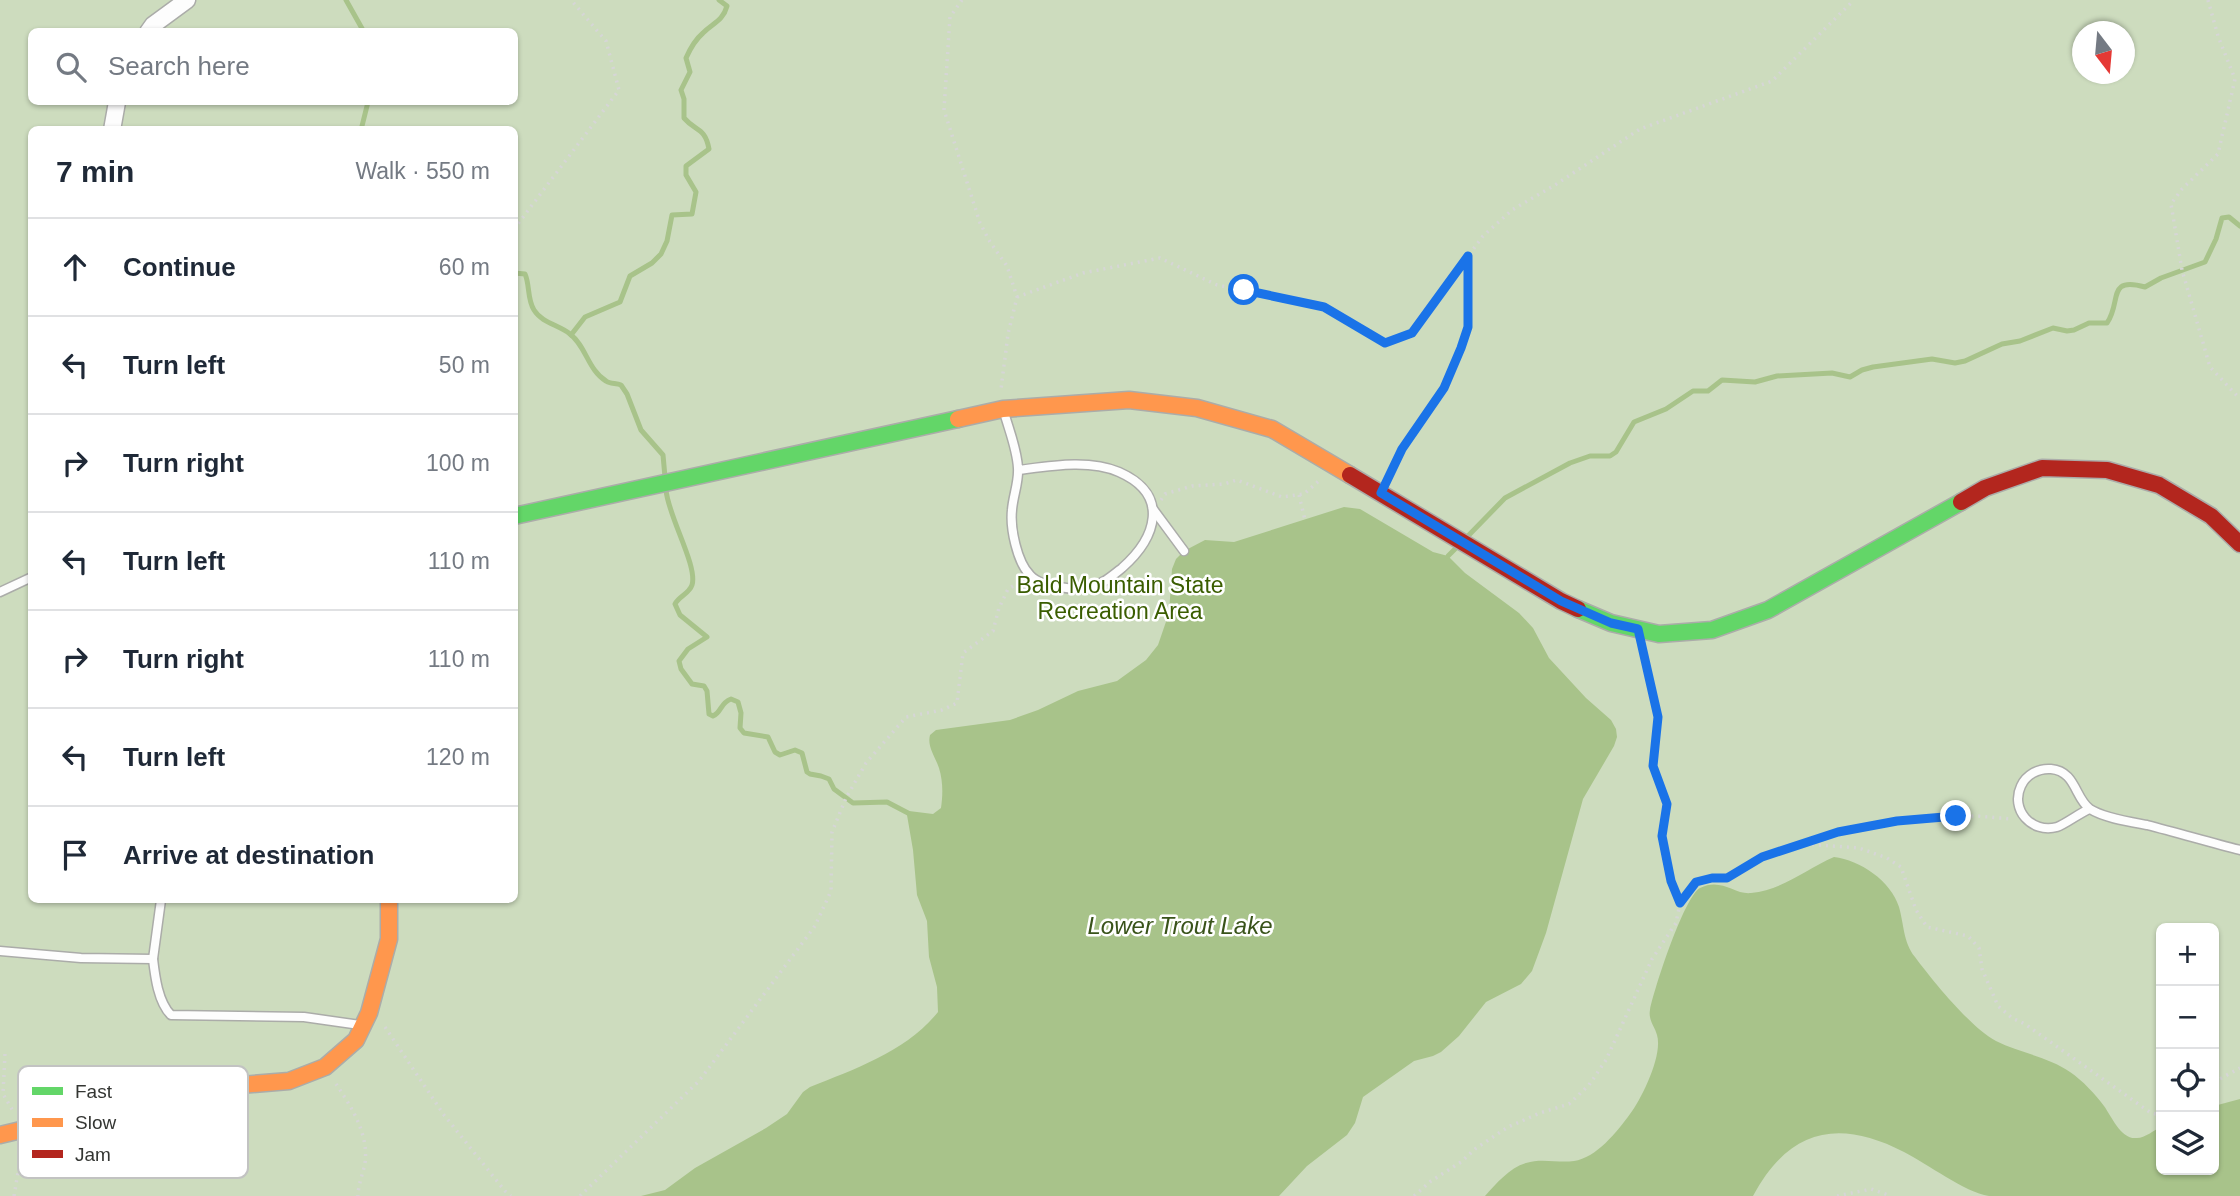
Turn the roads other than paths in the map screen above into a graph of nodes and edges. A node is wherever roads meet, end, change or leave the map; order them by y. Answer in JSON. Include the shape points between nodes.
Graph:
{"nodes":[{"id":1,"x":187,"y":0,"type":"edge"},
{"id":2,"x":150,"y":28,"type":"edge"},
{"id":3,"x":116,"y":105,"type":"edge"},
{"id":4,"x":113,"y":126,"type":"edge"},
{"id":5,"x":1003,"y":409,"type":"junction"},
{"id":6,"x":1018,"y":470,"type":"junction"},
{"id":7,"x":1153,"y":509,"type":"junction"},
{"id":8,"x":518,"y":515,"type":"edge"},
{"id":9,"x":2240,"y":544,"type":"edge"},
{"id":10,"x":1184,"y":551,"type":"dead end"},
{"id":11,"x":28,"y":579,"type":"edge"},
{"id":12,"x":0,"y":592,"type":"edge"},
{"id":13,"x":2089,"y":809,"type":"junction"},
{"id":14,"x":2240,"y":850,"type":"edge"},
{"id":15,"x":161,"y":903,"type":"edge"},
{"id":16,"x":389,"y":903,"type":"edge"},
{"id":17,"x":0,"y":951,"type":"edge"},
{"id":18,"x":153,"y":959,"type":"junction"},
{"id":19,"x":363,"y":1025,"type":"junction"},
{"id":20,"x":248,"y":1084,"type":"edge"},
{"id":21,"x":18,"y":1131,"type":"edge"},
{"id":22,"x":0,"y":1135,"type":"edge"}],
"edges":[{"from":1,"to":2,"type":"street"},
{"from":3,"to":4,"type":"street"},
{"from":5,"to":6,"type":"lane"},
{"from":5,"to":8,"type":"street"},
{"from":5,"to":9,"type":"street","via":[[1129,400],[1197,408],[1272,429],[1561,601],[1611,623],[1660,634],[1712,630],[1768,610],[1986,488],[2042,468],[2107,470],[2160,485],[2211,516]]},
{"from":6,"to":7,"type":"lane","via":[[1076,465],[1118,472],[1146,493]]},
{"from":6,"to":7,"type":"lane","via":[[1012,532],[1030,576],[1052,586],[1075,590],[1110,579],[1146,541]]},
{"from":7,"to":10,"type":"lane"},
{"from":11,"to":12,"type":"lane"},
{"from":13,"to":13,"type":"lane","via":[[2067,775],[2053,769],[2037,770],[2024,779],[2018,793],[2018,809],[2042,828],[2058,827]]},
{"from":13,"to":14,"type":"lane"},
{"from":15,"to":18,"type":"lane"},
{"from":16,"to":19,"type":"street","via":[[389,939]]},
{"from":17,"to":18,"type":"lane"},
{"from":18,"to":19,"type":"lane","via":[[171,1015],[304,1017]]},
{"from":19,"to":20,"type":"street","via":[[356,1040],[325,1067],[289,1081]]},
{"from":21,"to":22,"type":"street"}]}
